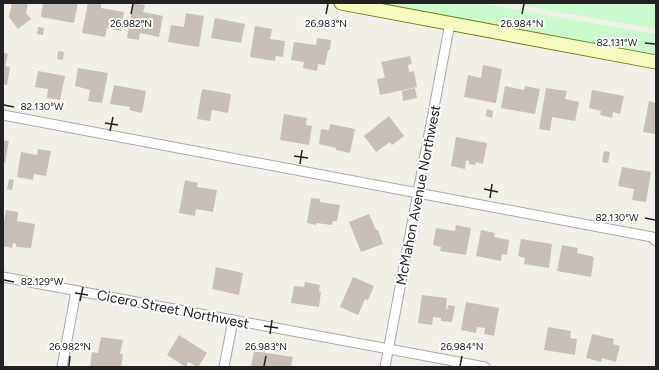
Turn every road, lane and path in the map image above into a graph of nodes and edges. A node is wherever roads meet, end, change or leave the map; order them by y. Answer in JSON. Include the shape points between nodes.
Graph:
{"nodes":[{"id":1,"x":341,"y":3,"type":"edge"},
{"id":2,"x":450,"y":23,"type":"junction"},
{"id":3,"x":656,"y":62,"type":"edge"},
{"id":4,"x":3,"y":115,"type":"edge"},
{"id":5,"x":418,"y":193,"type":"junction"},
{"id":6,"x":656,"y":241,"type":"edge"},
{"id":7,"x":3,"y":277,"type":"edge"},
{"id":8,"x":76,"y":290,"type":"junction"},
{"id":9,"x":233,"y":320,"type":"junction"},
{"id":10,"x":389,"y":349,"type":"junction"},
{"id":11,"x":62,"y":367,"type":"edge"},
{"id":12,"x":224,"y":367,"type":"edge"},
{"id":13,"x":386,"y":367,"type":"edge"},
{"id":14,"x":485,"y":367,"type":"edge"}],
"edges":[{"from":1,"to":2,"type":"street"},
{"from":2,"to":3,"type":"street"},
{"from":2,"to":5,"type":"street","name":"McMahon Avenue Northwest"},
{"from":4,"to":5,"type":"street"},
{"from":5,"to":6,"type":"street","via":[[652,237]]},
{"from":5,"to":10,"type":"street","name":"McMahon Avenue Northwest"},
{"from":7,"to":8,"type":"street","name":"Cicero Street Northwest"},
{"from":8,"to":9,"type":"street","name":"Cicero Street Northwest"},
{"from":8,"to":11,"type":"street"},
{"from":9,"to":10,"type":"street","name":"Cicero Street Northwest"},
{"from":9,"to":12,"type":"street"},
{"from":10,"to":13,"type":"street","name":"McMahon Avenue Northwest"},
{"from":10,"to":14,"type":"street","name":"Cicero Street Northwest"}]}
